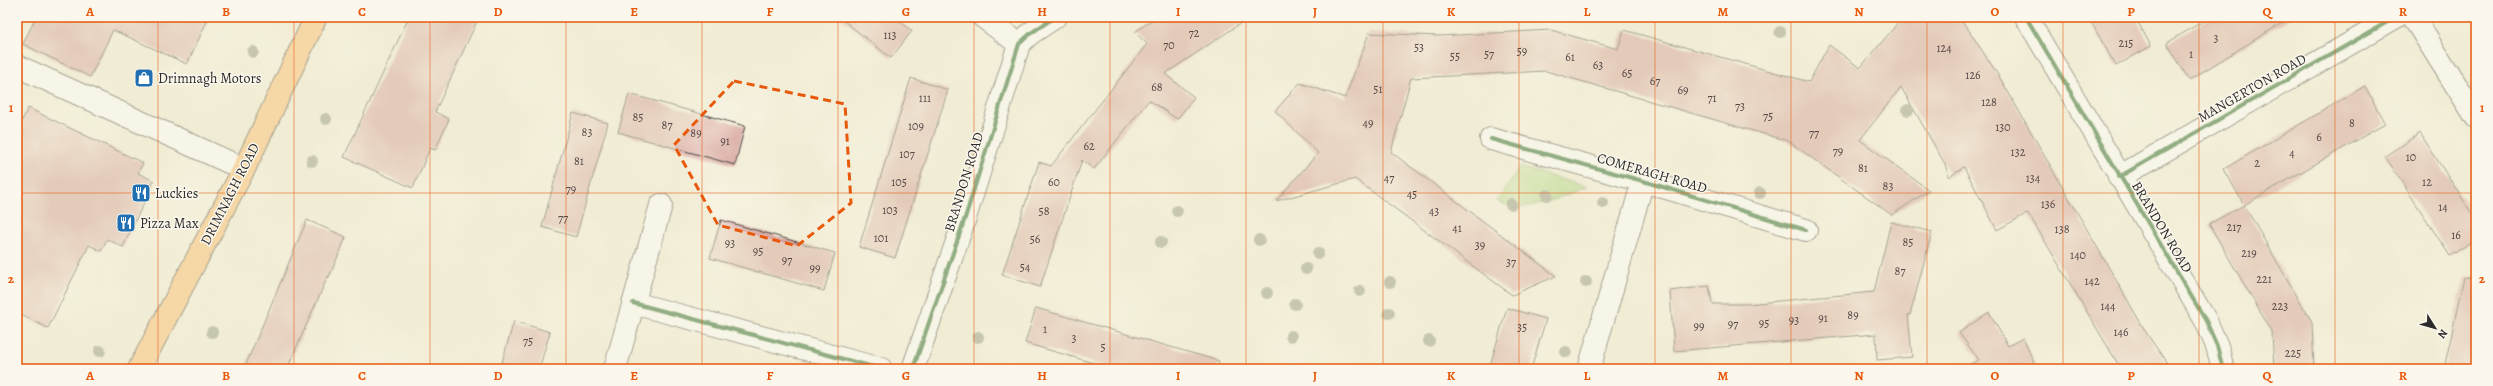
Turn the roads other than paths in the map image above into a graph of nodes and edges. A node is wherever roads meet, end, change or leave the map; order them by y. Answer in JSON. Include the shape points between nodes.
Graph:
{"nodes":[{"id":1,"x":316,"y":17,"type":"edge"},
{"id":2,"x":983,"y":17,"type":"edge"},
{"id":3,"x":1055,"y":17,"type":"edge"},
{"id":4,"x":2026,"y":17,"type":"edge"},
{"id":5,"x":2396,"y":17,"type":"edge"},
{"id":6,"x":2413,"y":17,"type":"edge"},
{"id":7,"x":1020,"y":44,"type":"junction"},
{"id":8,"x":17,"y":66,"type":"edge"},
{"id":9,"x":2476,"y":118,"type":"edge"},
{"id":10,"x":1491,"y":139,"type":"dead end"},
{"id":11,"x":244,"y":169,"type":"junction"},
{"id":12,"x":2119,"y":177,"type":"junction"},
{"id":13,"x":1643,"y":181,"type":"junction"},
{"id":14,"x":661,"y":205,"type":"dead end"},
{"id":15,"x":1806,"y":230,"type":"dead end"},
{"id":16,"x":633,"y":303,"type":"junction"},
{"id":17,"x":139,"y":369,"type":"edge"},
{"id":18,"x":614,"y":369,"type":"edge"},
{"id":19,"x":881,"y":369,"type":"edge"},
{"id":20,"x":913,"y":369,"type":"edge"},
{"id":21,"x":1589,"y":369,"type":"edge"},
{"id":22,"x":2223,"y":369,"type":"edge"}],
"edges":[{"from":1,"to":11,"type":"main road","name":"DRIMNAGH ROAD"},
{"from":2,"to":7,"type":"street"},
{"from":3,"to":7,"type":"street","name":"BRANDON ROAD"},
{"from":4,"to":12,"type":"street","name":"BRANDON ROAD"},
{"from":5,"to":12,"type":"street","name":"MANGERTON ROAD"},
{"from":6,"to":9,"type":"street"},
{"from":7,"to":20,"type":"street","name":"BRANDON ROAD","via":[[965,218]]},
{"from":8,"to":11,"type":"street"},
{"from":10,"to":13,"type":"street","name":"COMERAGH ROAD"},
{"from":11,"to":17,"type":"main road","name":"DRIMNAGH ROAD"},
{"from":12,"to":22,"type":"street","name":"BRANDON ROAD","via":[[2206,321],[2217,346]]},
{"from":13,"to":15,"type":"street","name":"COMERAGH ROAD"},
{"from":13,"to":21,"type":"street","name":"COMERAGH ROAD"},
{"from":14,"to":16,"type":"street"},
{"from":16,"to":18,"type":"street"},
{"from":16,"to":19,"type":"street"}]}
